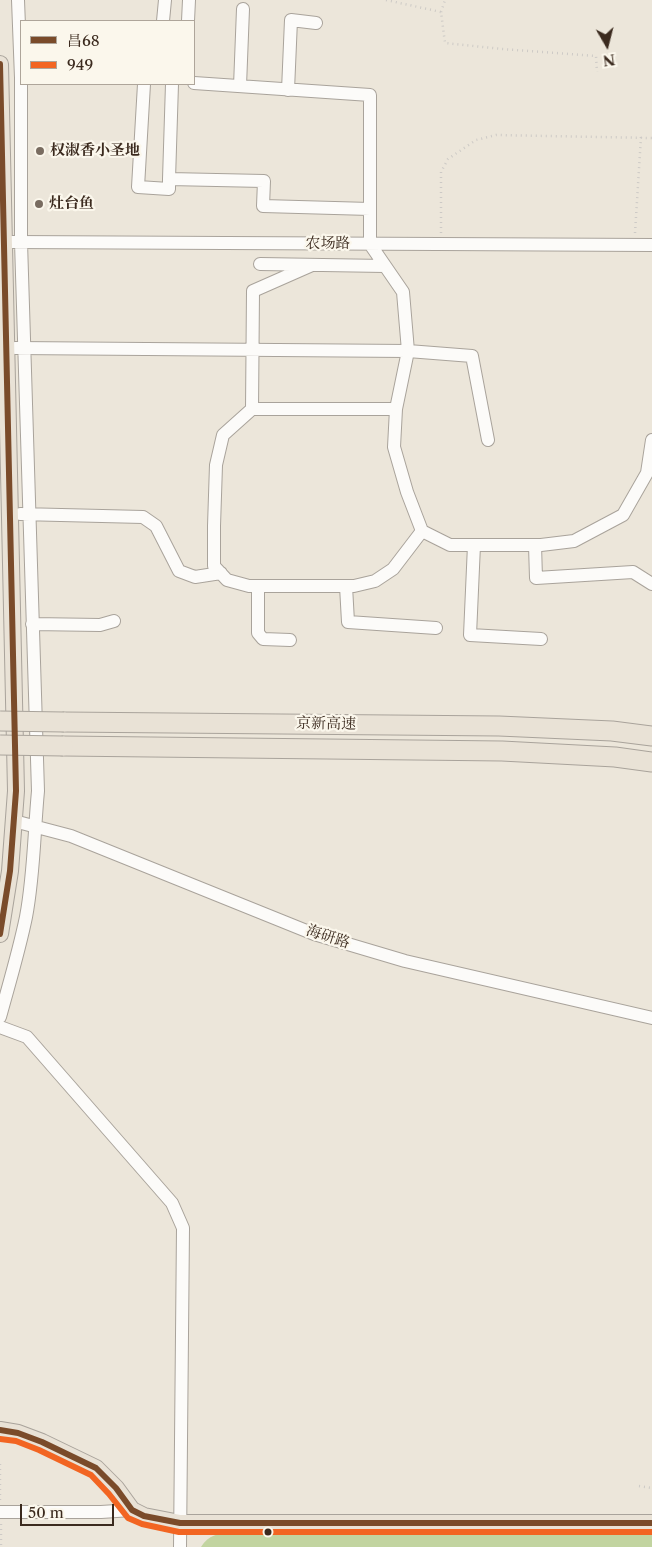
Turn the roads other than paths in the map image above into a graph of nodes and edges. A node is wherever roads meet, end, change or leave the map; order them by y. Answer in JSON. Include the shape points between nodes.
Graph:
{"nodes":[{"id":1,"x":18,"y":0,"type":"edge"},
{"id":2,"x":165,"y":0,"type":"edge"},
{"id":3,"x":189,"y":0,"type":"edge"},
{"id":4,"x":243,"y":9,"type":"dead end"},
{"id":5,"x":163,"y":20,"type":"edge"},
{"id":6,"x":188,"y":20,"type":"edge"},
{"id":7,"x":316,"y":23,"type":"dead end"},
{"id":8,"x":20,"y":59,"type":"edge"},
{"id":9,"x":0,"y":64,"type":"edge"},
{"id":10,"x":195,"y":83,"type":"edge"},
{"id":11,"x":21,"y":85,"type":"edge"},
{"id":12,"x":144,"y":85,"type":"edge"},
{"id":13,"x":172,"y":85,"type":"edge"},
{"id":14,"x":240,"y":86,"type":"junction"},
{"id":15,"x":288,"y":90,"type":"junction"},
{"id":16,"x":169,"y":179,"type":"junction"},
{"id":17,"x":370,"y":210,"type":"junction"},
{"id":18,"x":2,"y":242,"type":"edge"},
{"id":19,"x":21,"y":242,"type":"junction"},
{"id":20,"x":370,"y":244,"type":"junction"},
{"id":21,"x":652,"y":246,"type":"edge"},
{"id":22,"x":260,"y":264,"type":"dead end"},
{"id":23,"x":312,"y":265,"type":"junction"},
{"id":24,"x":385,"y":266,"type":"junction"},
{"id":25,"x":5,"y":348,"type":"junction"},
{"id":26,"x":24,"y":348,"type":"junction"},
{"id":27,"x":252,"y":350,"type":"junction"},
{"id":28,"x":408,"y":351,"type":"junction"},
{"id":29,"x":252,"y":409,"type":"junction"},
{"id":30,"x":396,"y":409,"type":"junction"},
{"id":31,"x":488,"y":440,"type":"dead end"},
{"id":32,"x":652,"y":440,"type":"edge"},
{"id":33,"x":9,"y":513,"type":"junction"},
{"id":34,"x":28,"y":514,"type":"junction"},
{"id":35,"x":422,"y":530,"type":"junction"},
{"id":36,"x":474,"y":545,"type":"junction"},
{"id":37,"x":535,"y":546,"type":"junction"},
{"id":38,"x":221,"y":573,"type":"junction"},
{"id":39,"x":652,"y":584,"type":"edge"},
{"id":40,"x":258,"y":586,"type":"junction"},
{"id":41,"x":346,"y":586,"type":"junction"},
{"id":42,"x":114,"y":621,"type":"dead end"},
{"id":43,"x":32,"y":624,"type":"junction"},
{"id":44,"x":436,"y":628,"type":"dead end"},
{"id":45,"x":542,"y":639,"type":"dead end"},
{"id":46,"x":290,"y":640,"type":"dead end"},
{"id":47,"x":0,"y":721,"type":"edge"},
{"id":48,"x":652,"y":736,"type":"edge"},
{"id":49,"x":0,"y":745,"type":"edge"},
{"id":50,"x":652,"y":762,"type":"edge"},
{"id":51,"x":14,"y":821,"type":"junction"},
{"id":52,"x":35,"y":826,"type":"junction"},
{"id":53,"x":0,"y":934,"type":"edge"},
{"id":54,"x":0,"y":1017,"type":"edge"},
{"id":55,"x":652,"y":1018,"type":"edge"},
{"id":56,"x":0,"y":1026,"type":"edge"},
{"id":57,"x":0,"y":1430,"type":"edge"},
{"id":58,"x":132,"y":1510,"type":"junction"},
{"id":59,"x":0,"y":1512,"type":"edge"},
{"id":60,"x":180,"y":1523,"type":"junction"},
{"id":61,"x":652,"y":1523,"type":"edge"},
{"id":62,"x":180,"y":1547,"type":"edge"}],
"edges":[{"from":1,"to":8,"type":"street"},
{"from":2,"to":5,"type":"street"},
{"from":3,"to":6,"type":"street"},
{"from":4,"to":14,"type":"street"},
{"from":7,"to":15,"type":"street","via":[[291,20]]},
{"from":9,"to":18,"type":"main road"},
{"from":10,"to":14,"type":"street"},
{"from":11,"to":19,"type":"street"},
{"from":12,"to":16,"type":"street","via":[[138,187],[168,188]]},
{"from":13,"to":16,"type":"street"},
{"from":14,"to":15,"type":"street"},
{"from":15,"to":17,"type":"street","via":[[370,95]]},
{"from":16,"to":17,"type":"street","via":[[264,181],[263,206]]},
{"from":17,"to":20,"type":"street"},
{"from":18,"to":19,"type":"street","name":"农场路"},
{"from":18,"to":25,"type":"main road"},
{"from":19,"to":20,"type":"street","name":"农场路"},
{"from":19,"to":26,"type":"street"},
{"from":20,"to":21,"type":"street","name":"农场路"},
{"from":20,"to":24,"type":"street"},
{"from":22,"to":23,"type":"street"},
{"from":23,"to":24,"type":"street"},
{"from":23,"to":27,"type":"street","via":[[253,291]]},
{"from":24,"to":28,"type":"street","via":[[403,292]]},
{"from":25,"to":26,"type":"street"},
{"from":25,"to":33,"type":"main road"},
{"from":26,"to":27,"type":"street"},
{"from":26,"to":34,"type":"street"},
{"from":27,"to":28,"type":"street"},
{"from":27,"to":29,"type":"street"},
{"from":28,"to":30,"type":"street"},
{"from":28,"to":31,"type":"street","via":[[472,356]]},
{"from":29,"to":30,"type":"street"},
{"from":29,"to":38,"type":"street","via":[[223,435],[216,465],[214,566]]},
{"from":30,"to":35,"type":"street","via":[[394,446]]},
{"from":32,"to":37,"type":"street","via":[[647,473],[623,515],[574,541]]},
{"from":33,"to":34,"type":"street"},
{"from":33,"to":51,"type":"main road"},
{"from":34,"to":38,"type":"street","via":[[143,517],[156,526],[178,571],[195,577]]},
{"from":34,"to":43,"type":"street"},
{"from":35,"to":36,"type":"street","via":[[450,545]]},
{"from":35,"to":41,"type":"street","via":[[393,569],[375,581]]},
{"from":36,"to":37,"type":"street"},
{"from":36,"to":45,"type":"street","via":[[470,634]]},
{"from":37,"to":39,"type":"street","via":[[536,578],[633,572]]},
{"from":38,"to":40,"type":"street","via":[[227,580]]},
{"from":40,"to":41,"type":"street"},
{"from":40,"to":46,"type":"street","via":[[258,633],[263,639]]},
{"from":41,"to":44,"type":"street","via":[[348,622]]},
{"from":42,"to":43,"type":"street","via":[[100,625]]},
{"from":43,"to":52,"type":"street","via":[[38,791]]},
{"from":47,"to":48,"type":"highway","name":"京新高速","bridge":true,"via":[[499,726]]},
{"from":49,"to":50,"type":"highway","name":"京新高速","bridge":true,"via":[[502,751]]},
{"from":51,"to":52,"type":"street","name":"海研路"},
{"from":51,"to":53,"type":"main road"},
{"from":52,"to":54,"type":"street","via":[[26,916]]},
{"from":52,"to":55,"type":"street","name":"海研路","via":[[71,836],[314,934],[405,961]]},
{"from":56,"to":60,"type":"street","via":[[27,1037],[172,1203],[183,1228]]},
{"from":57,"to":58,"type":"main road","via":[[42,1442],[96,1468]]},
{"from":58,"to":59,"type":"street"},
{"from":58,"to":60,"type":"main road","via":[[144,1516]]},
{"from":60,"to":61,"type":"main road"},
{"from":60,"to":62,"type":"street"}]}
